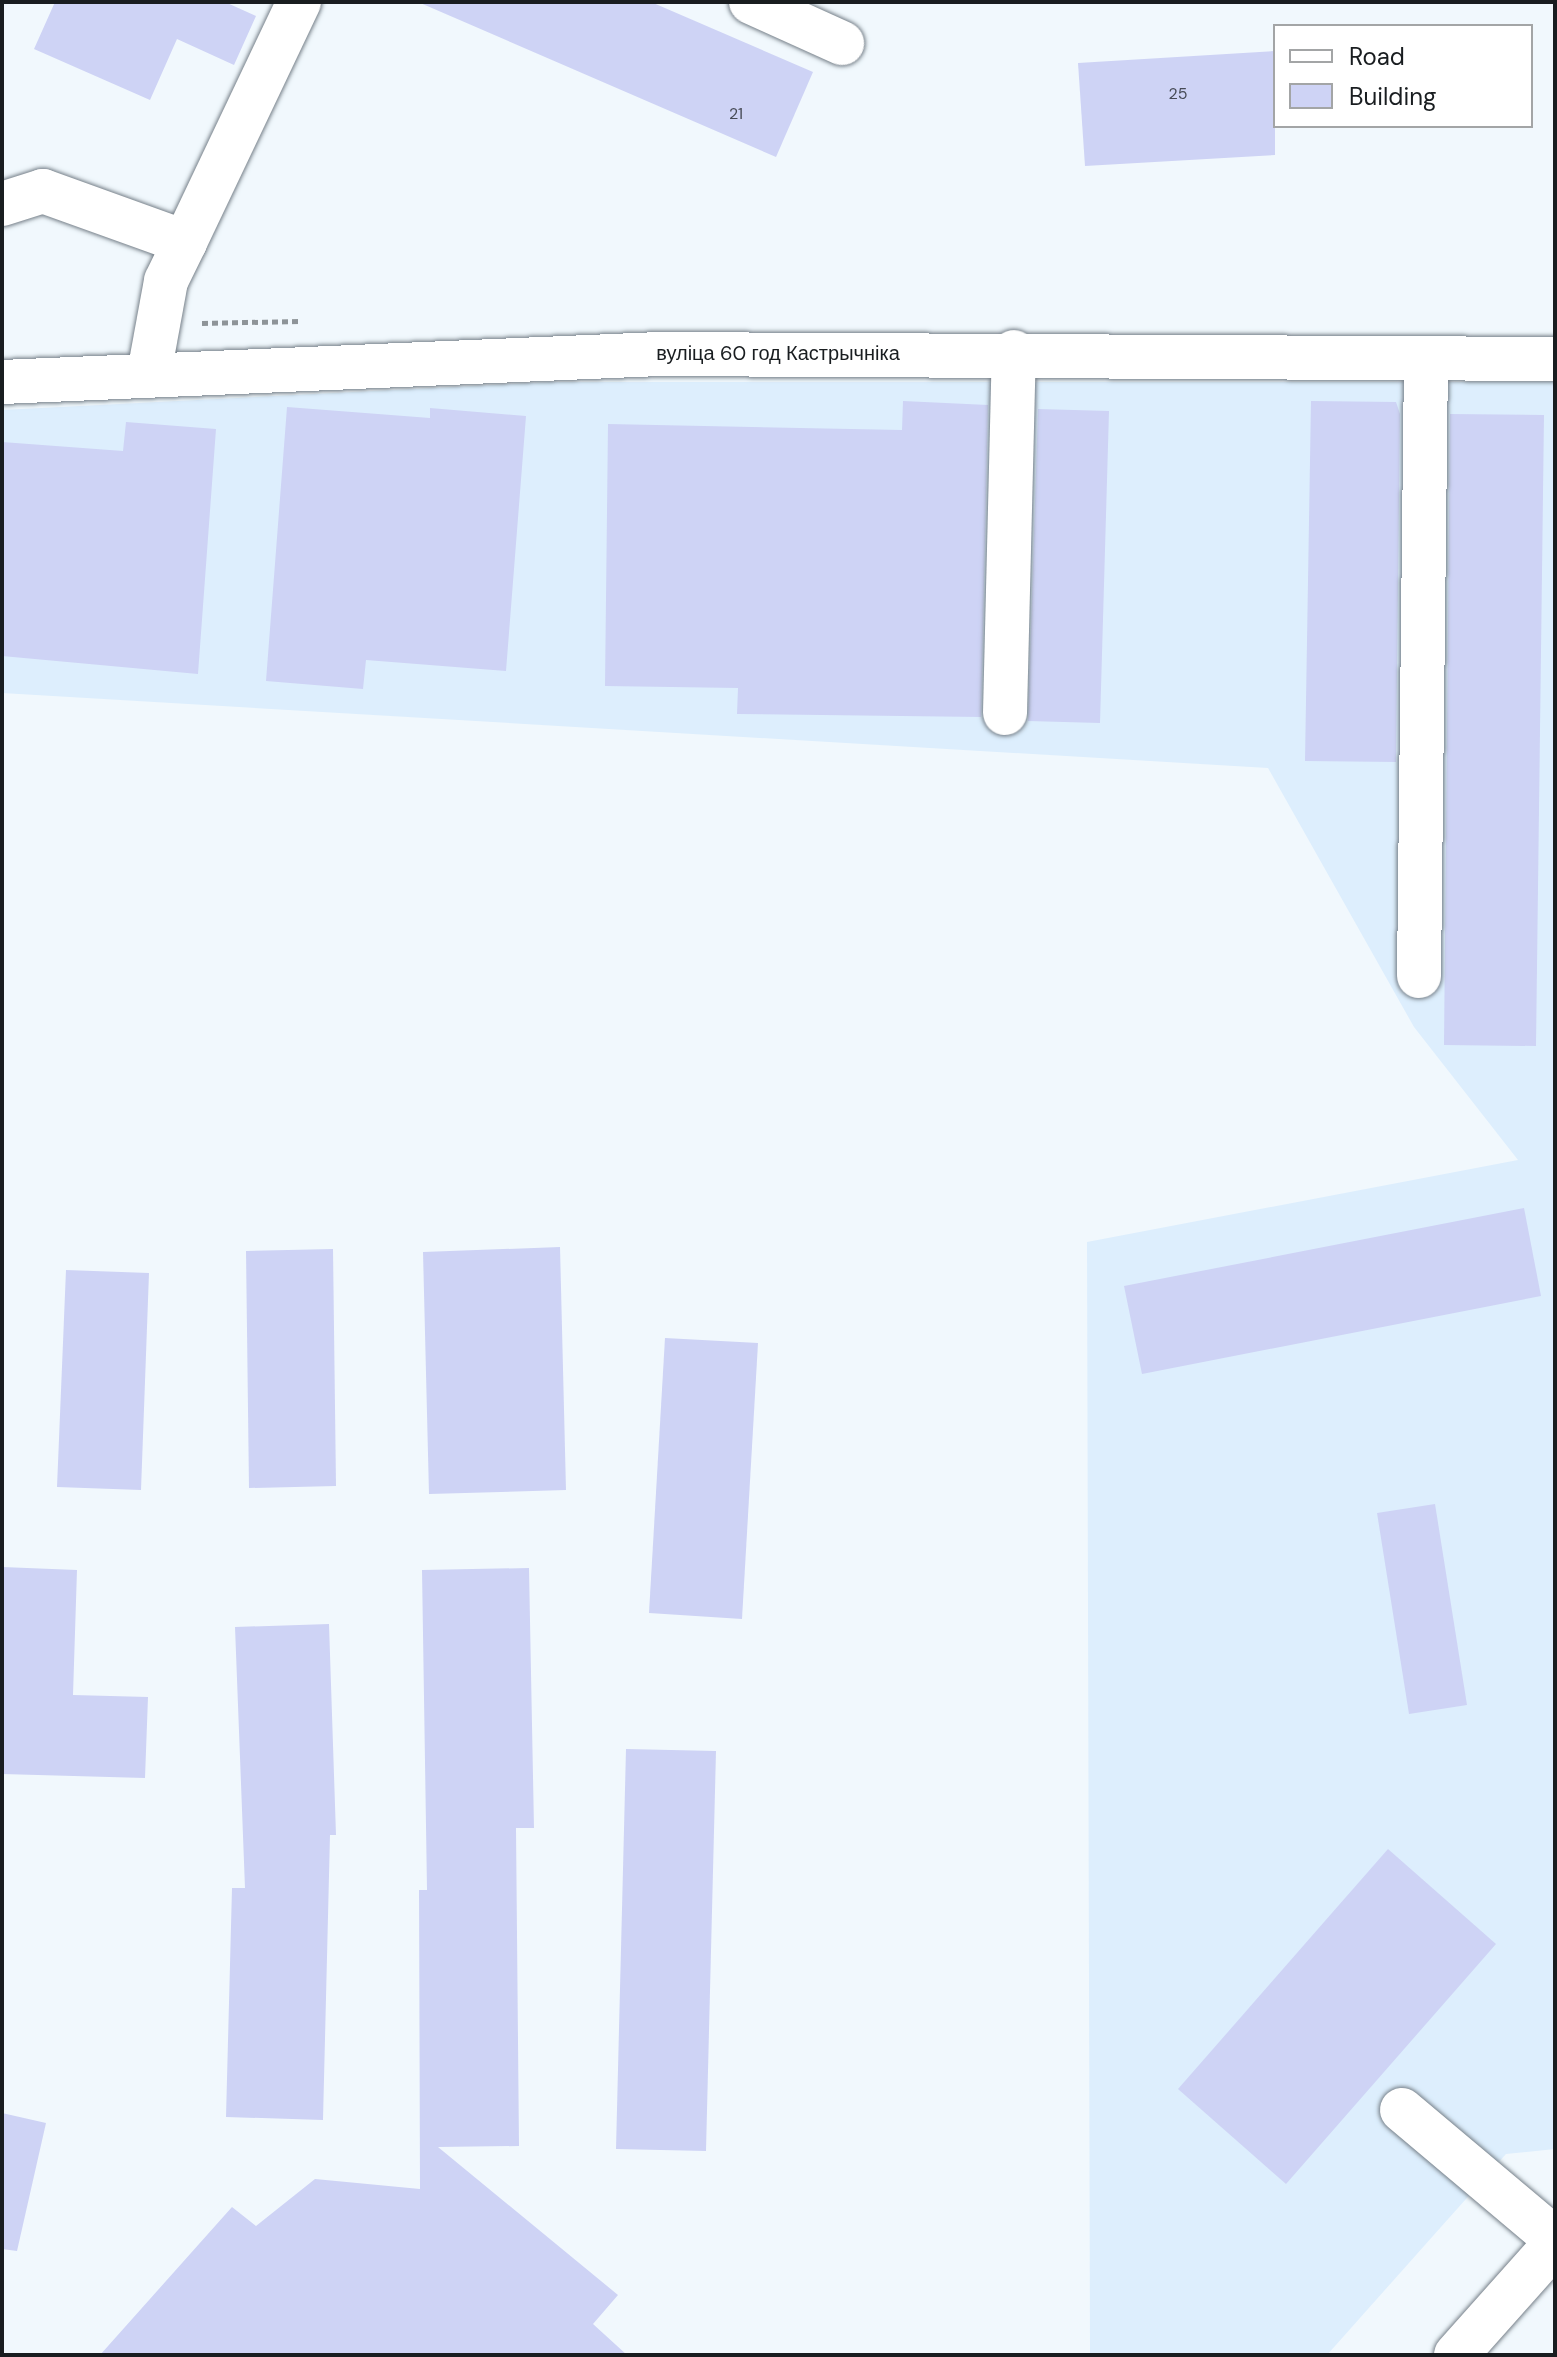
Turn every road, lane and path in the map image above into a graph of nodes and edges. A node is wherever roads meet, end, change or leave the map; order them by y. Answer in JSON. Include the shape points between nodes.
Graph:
{"nodes":[{"id":1,"x":299,"y":2,"type":"edge"},
{"id":2,"x":751,"y":2,"type":"edge"},
{"id":3,"x":842,"y":43,"type":"dead end"},
{"id":4,"x":2,"y":204,"type":"edge"},
{"id":5,"x":185,"y":242,"type":"junction"},
{"id":6,"x":1014,"y":352,"type":"junction"},
{"id":7,"x":1426,"y":359,"type":"junction"},
{"id":8,"x":1555,"y":359,"type":"edge"},
{"id":9,"x":149,"y":374,"type":"junction"},
{"id":10,"x":2,"y":382,"type":"edge"},
{"id":11,"x":1005,"y":713,"type":"dead end"},
{"id":12,"x":1419,"y":976,"type":"dead end"},
{"id":13,"x":1402,"y":2110,"type":"dead end"},
{"id":14,"x":1555,"y":2241,"type":"edge"},
{"id":15,"x":1456,"y":2355,"type":"edge"}],
"edges":[{"from":1,"to":5,"type":"street"},
{"from":2,"to":3,"type":"street"},
{"from":4,"to":5,"type":"street","via":[[43,191]]},
{"from":5,"to":9,"type":"street","via":[[166,281]]},
{"from":6,"to":7,"type":"street","name":"вуліца 60 год Кастрычніка"},
{"from":6,"to":9,"type":"street","name":"вуліца 60 год Кастрычніка","via":[[659,354]]},
{"from":6,"to":11,"type":"street"},
{"from":7,"to":8,"type":"street","name":"вуліца 60 год Кастрычніка"},
{"from":7,"to":12,"type":"street"},
{"from":9,"to":10,"type":"street","name":"вуліца 60 год Кастрычніка"},
{"from":13,"to":14,"type":"street"},
{"from":14,"to":15,"type":"street"}]}
